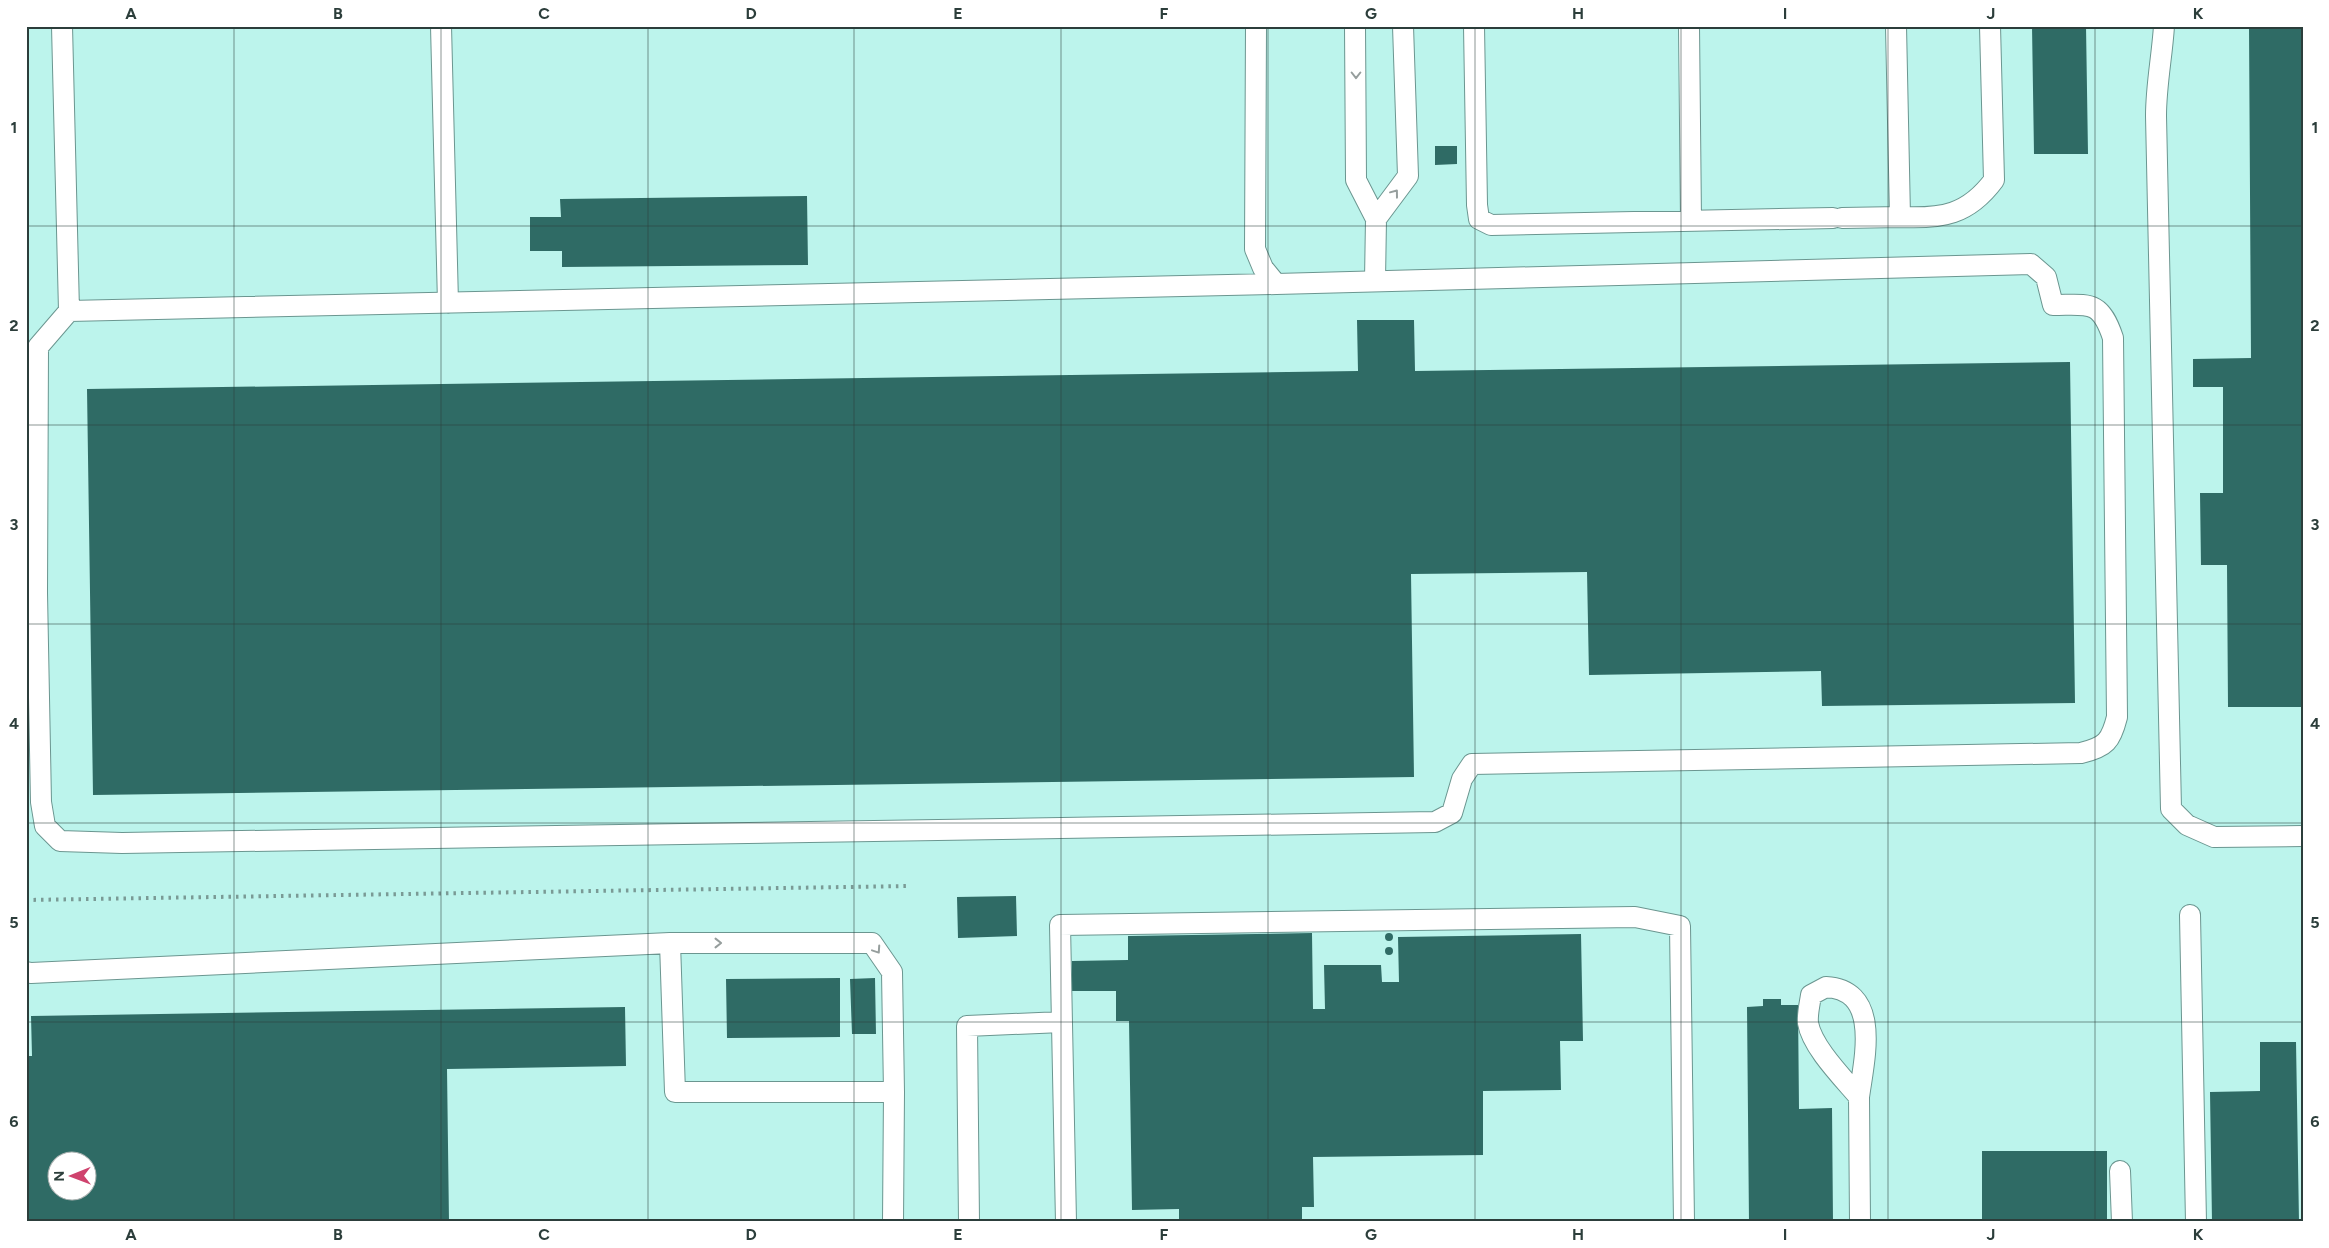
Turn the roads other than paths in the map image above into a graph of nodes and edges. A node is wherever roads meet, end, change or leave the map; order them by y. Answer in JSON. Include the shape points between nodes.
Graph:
{"nodes":[{"id":1,"x":62,"y":26,"type":"edge"},
{"id":2,"x":441,"y":26,"type":"edge"},
{"id":3,"x":1256,"y":26,"type":"edge"},
{"id":4,"x":1355,"y":26,"type":"edge"},
{"id":5,"x":1403,"y":26,"type":"edge"},
{"id":6,"x":1474,"y":26,"type":"edge"},
{"id":7,"x":1689,"y":26,"type":"edge"},
{"id":8,"x":1896,"y":26,"type":"edge"},
{"id":9,"x":1990,"y":26,"type":"edge"},
{"id":10,"x":2164,"y":26,"type":"edge"},
{"id":11,"x":1900,"y":217,"type":"junction"},
{"id":12,"x":1376,"y":219,"type":"junction"},
{"id":13,"x":1691,"y":221,"type":"junction"},
{"id":14,"x":1375,"y":280,"type":"junction"},
{"id":15,"x":1276,"y":284,"type":"junction"},
{"id":16,"x":448,"y":303,"type":"junction"},
{"id":17,"x":69,"y":312,"type":"junction"},
{"id":18,"x":2303,"y":836,"type":"edge"},
{"id":19,"x":2190,"y":915,"type":"dead end"},
{"id":20,"x":670,"y":943,"type":"junction"},
{"id":21,"x":26,"y":972,"type":"edge"},
{"id":22,"x":1062,"y":1022,"type":"junction"},
{"id":23,"x":894,"y":1092,"type":"junction"},
{"id":24,"x":1859,"y":1097,"type":"junction"},
{"id":25,"x":2120,"y":1171,"type":"dead end"},
{"id":26,"x":894,"y":1222,"type":"edge"},
{"id":27,"x":970,"y":1222,"type":"edge"},
{"id":28,"x":1066,"y":1222,"type":"edge"},
{"id":29,"x":1684,"y":1222,"type":"edge"},
{"id":30,"x":1860,"y":1222,"type":"edge"},
{"id":31,"x":2122,"y":1222,"type":"edge"},
{"id":32,"x":2196,"y":1222,"type":"edge"}],
"edges":[{"from":1,"to":17,"type":"lane"},
{"from":2,"to":16,"type":"lane"},
{"from":3,"to":15,"type":"lane","via":[[1255,249],[1262,268]]},
{"from":4,"to":12,"type":"lane","one_way":true,"via":[[1356,180]]},
{"from":12,"to":5,"type":"lane","one_way":true,"via":[[1408,176]]},
{"from":6,"to":13,"type":"lane","via":[[1479,218],[1491,225]]},
{"from":7,"to":13,"type":"lane"},
{"from":8,"to":11,"type":"lane"},
{"from":9,"to":11,"type":"lane","via":[[1994,180],[1982,196],[1960,211],[1926,218]]},
{"from":10,"to":18,"type":"lane","via":[[2156,84],[2156,116],[2171,809],[2187,825],[2214,837]]},
{"from":11,"to":13,"type":"lane"},
{"from":12,"to":14,"type":"lane"},
{"from":14,"to":15,"type":"lane"},
{"from":14,"to":17,"type":"lane","via":[[2031,264],[2046,277],[2053,305],[2089,305],[2106,317],[2113,338],[2117,717],[2112,736],[2098,749],[2081,753],[1472,764],[1462,778],[1452,813],[1435,822],[60,842],[45,826],[41,802],[37,593],[38,348]]},
{"from":15,"to":16,"type":"lane"},
{"from":16,"to":17,"type":"lane"},
{"from":19,"to":32,"type":"lane"},
{"from":20,"to":21,"type":"lane"},
{"from":20,"to":23,"type":"lane","one_way":true,"via":[[872,943],[892,972]]},
{"from":20,"to":23,"type":"lane","via":[[675,1092]]},
{"from":22,"to":27,"type":"lane","via":[[967,1026]]},
{"from":22,"to":28,"type":"lane"},
{"from":22,"to":29,"type":"lane","via":[[1060,925],[1635,917],[1680,926]]},
{"from":23,"to":26,"type":"lane"},
{"from":24,"to":24,"type":"lane","via":[[1866,1046],[1860,1005],[1852,994],[1826,987],[1811,995],[1808,1022],[1814,1039]]},
{"from":24,"to":30,"type":"lane"},
{"from":25,"to":31,"type":"lane"}]}
